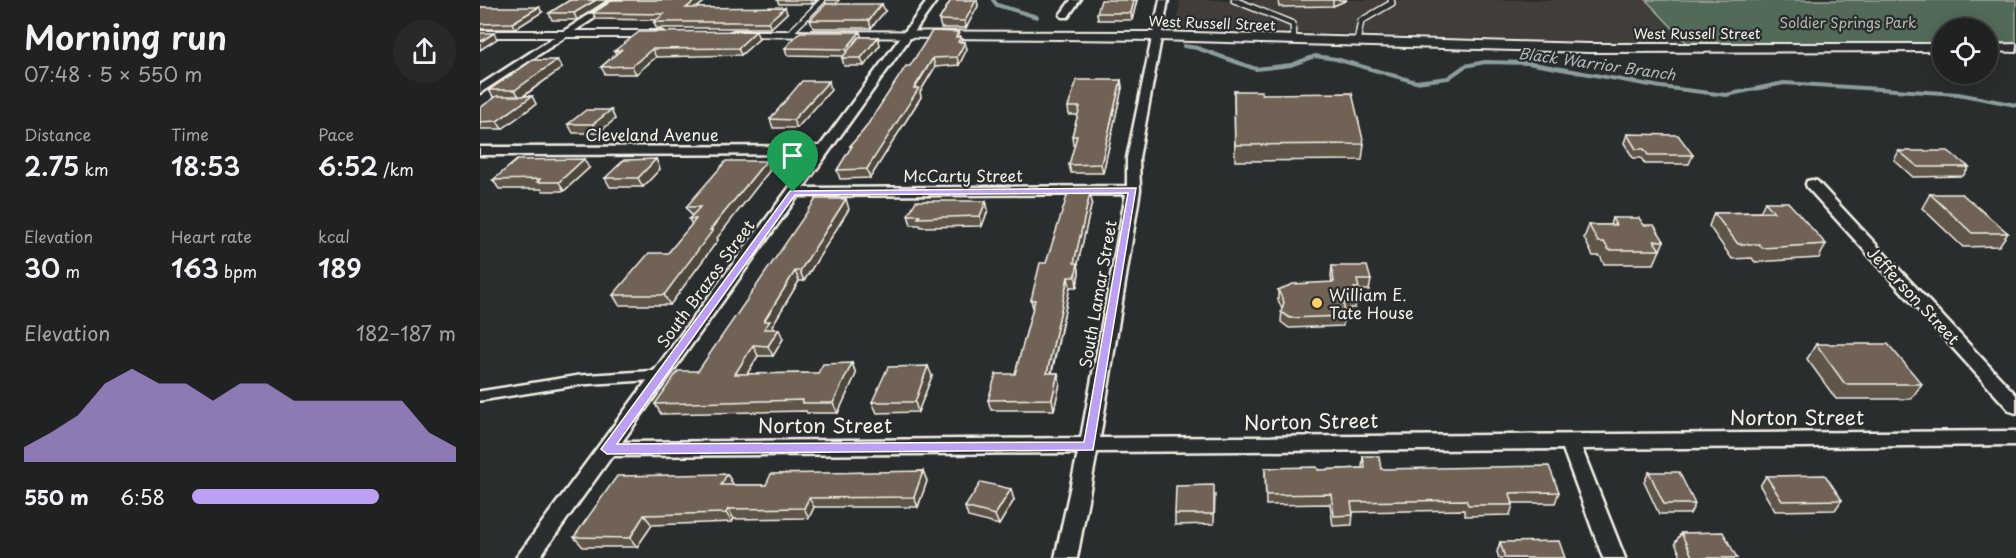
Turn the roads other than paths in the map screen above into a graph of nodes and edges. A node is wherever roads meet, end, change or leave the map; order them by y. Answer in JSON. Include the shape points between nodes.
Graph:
{"nodes":[{"id":1,"x":618,"y":0,"type":"edge"},
{"id":2,"x":823,"y":0,"type":"edge"},
{"id":3,"x":933,"y":0,"type":"edge"},
{"id":4,"x":1076,"y":0,"type":"edge"},
{"id":5,"x":1164,"y":0,"type":"edge"},
{"id":6,"x":1234,"y":0,"type":"edge"},
{"id":7,"x":1391,"y":0,"type":"edge"},
{"id":8,"x":1065,"y":15,"type":"dead end"},
{"id":9,"x":790,"y":33,"type":"junction"},
{"id":10,"x":909,"y":33,"type":"junction"},
{"id":11,"x":480,"y":34,"type":"edge"},
{"id":12,"x":565,"y":34,"type":"junction"},
{"id":13,"x":672,"y":34,"type":"edge"},
{"id":14,"x":719,"y":34,"type":"edge"},
{"id":15,"x":1157,"y":36,"type":"junction"},
{"id":16,"x":1294,"y":40,"type":"junction"},
{"id":17,"x":1357,"y":42,"type":"junction"},
{"id":18,"x":1932,"y":48,"type":"edge"},
{"id":19,"x":1998,"y":48,"type":"edge"},
{"id":20,"x":2016,"y":48,"type":"edge"},
{"id":21,"x":480,"y":90,"type":"edge"},
{"id":22,"x":824,"y":150,"type":"junction"},
{"id":23,"x":480,"y":151,"type":"edge"},
{"id":24,"x":1812,"y":184,"type":"dead end"},
{"id":25,"x":1133,"y":190,"type":"junction"},
{"id":26,"x":793,"y":192,"type":"junction"},
{"id":27,"x":660,"y":375,"type":"junction"},
{"id":28,"x":480,"y":396,"type":"edge"},
{"id":29,"x":2016,"y":406,"type":"edge"},
{"id":30,"x":2016,"y":438,"type":"edge"},
{"id":31,"x":1569,"y":440,"type":"junction"},
{"id":32,"x":1089,"y":446,"type":"junction"},
{"id":33,"x":607,"y":449,"type":"junction"},
{"id":34,"x":527,"y":558,"type":"edge"},
{"id":35,"x":1066,"y":558,"type":"edge"},
{"id":36,"x":1614,"y":558,"type":"edge"}],
"edges":[{"from":1,"to":12,"type":"street"},
{"from":2,"to":9,"type":"lane"},
{"from":3,"to":10,"type":"street","name":"South Brazos Street"},
{"from":4,"to":8,"type":"street"},
{"from":5,"to":15,"type":"street","name":"South Lamar Street"},
{"from":6,"to":16,"type":"lane","via":[[1293,24]]},
{"from":7,"to":17,"type":"lane","via":[[1386,8],[1361,21]]},
{"from":9,"to":10,"type":"street","name":"West Russell Street"},
{"from":9,"to":14,"type":"street","name":"West Russell Street"},
{"from":10,"to":15,"type":"street","name":"West Russell Street"},
{"from":10,"to":22,"type":"street","name":"South Brazos Street"},
{"from":11,"to":12,"type":"street"},
{"from":12,"to":13,"type":"street"},
{"from":12,"to":21,"type":"street"},
{"from":15,"to":16,"type":"street","name":"West Russell Street"},
{"from":15,"to":25,"type":"street","name":"South Lamar Street","via":[[1133,158]]},
{"from":16,"to":17,"type":"street","name":"West Russell Street"},
{"from":17,"to":18,"type":"street","name":"West Russell Street","via":[[1589,48]]},
{"from":19,"to":20,"type":"street"},
{"from":22,"to":23,"type":"street","name":"Cleveland Avenue"},
{"from":22,"to":26,"type":"street","name":"South Brazos Street"},
{"from":24,"to":29,"type":"street","name":"Jefferson Street"},
{"from":25,"to":26,"type":"street","name":"McCarty Street"},
{"from":25,"to":32,"type":"street","name":"South Lamar Street"},
{"from":26,"to":27,"type":"street","name":"South Brazos Street"},
{"from":27,"to":28,"type":"lane","via":[[580,380]]},
{"from":27,"to":33,"type":"street","name":"South Brazos Street"},
{"from":30,"to":31,"type":"street","name":"Norton Street"},
{"from":31,"to":32,"type":"street","name":"Norton Street"},
{"from":31,"to":36,"type":"street"},
{"from":32,"to":33,"type":"street","name":"Norton Street"},
{"from":32,"to":35,"type":"street","name":"South Lamar Street"},
{"from":33,"to":34,"type":"street","name":"South Brazos Street"}]}
